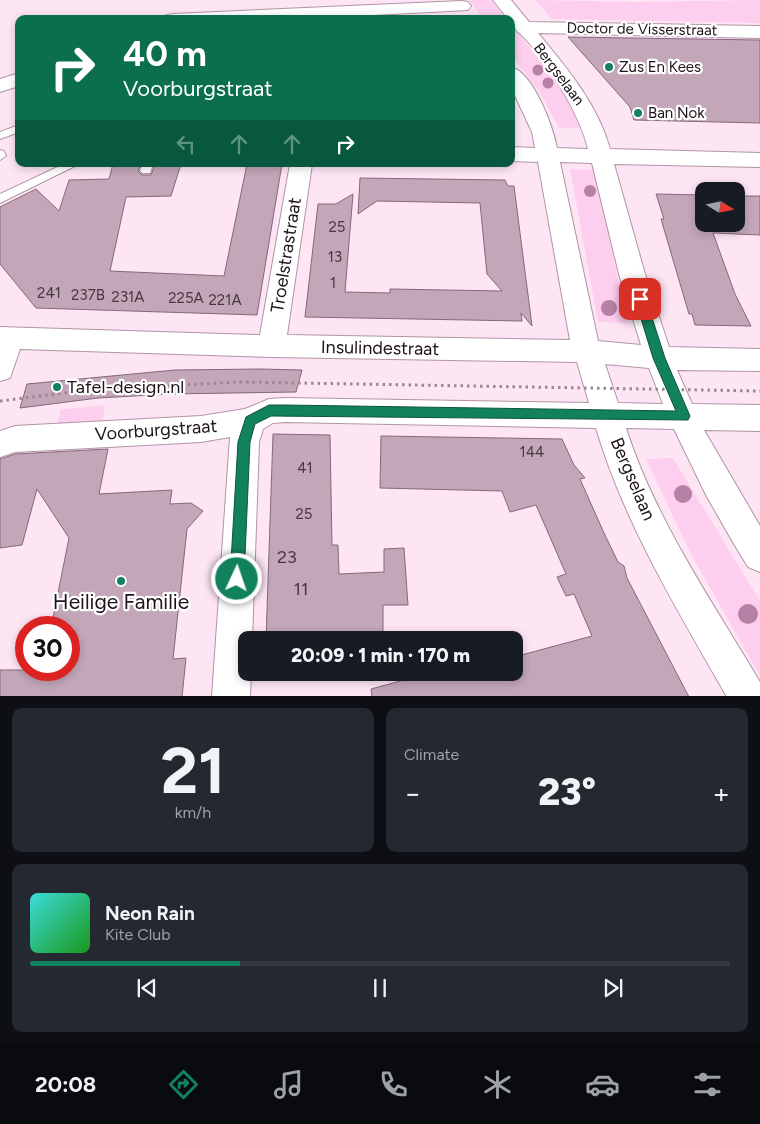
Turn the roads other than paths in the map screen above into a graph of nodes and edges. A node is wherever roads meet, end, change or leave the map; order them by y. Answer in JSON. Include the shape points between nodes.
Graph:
{"nodes":[{"id":1,"x":502,"y":0,"type":"edge"},
{"id":2,"x":463,"y":8,"type":"edge"},
{"id":3,"x":340,"y":15,"type":"edge"},
{"id":4,"x":514,"y":15,"type":"edge"},
{"id":5,"x":515,"y":16,"type":"edge"},
{"id":6,"x":524,"y":27,"type":"junction"},
{"id":7,"x":760,"y":32,"type":"edge"},
{"id":8,"x":515,"y":78,"type":"edge"},
{"id":9,"x":15,"y":80,"type":"edge"},
{"id":10,"x":0,"y":86,"type":"edge"},
{"id":11,"x":15,"y":130,"type":"edge"},
{"id":12,"x":0,"y":136,"type":"edge"},
{"id":13,"x":515,"y":154,"type":"edge"},
{"id":14,"x":548,"y":155,"type":"junction"},
{"id":15,"x":601,"y":155,"type":"junction"},
{"id":16,"x":760,"y":160,"type":"edge"},
{"id":17,"x":67,"y":167,"type":"edge"},
{"id":18,"x":301,"y":167,"type":"edge"},
{"id":19,"x":0,"y":199,"type":"edge"},
{"id":20,"x":4,"y":338,"type":"edge"},
{"id":21,"x":272,"y":346,"type":"junction"},
{"id":22,"x":586,"y":351,"type":"junction"},
{"id":23,"x":659,"y":358,"type":"junction"},
{"id":24,"x":760,"y":360,"type":"edge"},
{"id":25,"x":0,"y":370,"type":"edge"},
{"id":26,"x":684,"y":416,"type":"junction"},
{"id":27,"x":608,"y":417,"type":"junction"},
{"id":28,"x":760,"y":418,"type":"edge"},
{"id":29,"x":250,"y":421,"type":"junction"},
{"id":30,"x":0,"y":444,"type":"edge"},
{"id":31,"x":760,"y":556,"type":"edge"},
{"id":32,"x":231,"y":696,"type":"edge"},
{"id":33,"x":748,"y":696,"type":"edge"}],
"edges":[{"from":1,"to":4,"type":"street","name":"Bergselaan"},
{"from":2,"to":3,"type":"street"},
{"from":5,"to":6,"type":"street","name":"Bergselaan"},
{"from":6,"to":7,"type":"street","name":"Doctor de Visserstraat"},
{"from":6,"to":15,"type":"street","name":"Bergselaan","via":[[587,112]]},
{"from":8,"to":14,"type":"street","name":"Bergselaan","via":[[540,124]]},
{"from":9,"to":10,"type":"street"},
{"from":11,"to":12,"type":"lane"},
{"from":13,"to":14,"type":"street"},
{"from":14,"to":15,"type":"street"},
{"from":14,"to":22,"type":"street","name":"Bergselaan"},
{"from":15,"to":16,"type":"street"},
{"from":15,"to":23,"type":"street","name":"Bergselaan"},
{"from":17,"to":19,"type":"lane"},
{"from":18,"to":21,"type":"street","name":"Troelstrastraat"},
{"from":20,"to":21,"type":"street","name":"Insulindestraat"},
{"from":20,"to":25,"type":"street"},
{"from":21,"to":22,"type":"street","name":"Insulindestraat"},
{"from":22,"to":23,"type":"street","name":"Insulindestraat"},
{"from":22,"to":27,"type":"street","name":"Bergselaan"},
{"from":23,"to":24,"type":"street","name":"Insulindestraat"},
{"from":23,"to":26,"type":"street","name":"Bergselaan"},
{"from":26,"to":27,"type":"street","name":"Voorburgstraat"},
{"from":26,"to":28,"type":"street","name":"Voorburgstraat"},
{"from":26,"to":31,"type":"street","name":"Bergselaan","via":[[699,453]]},
{"from":27,"to":29,"type":"street","name":"Voorburgstraat","via":[[285,410],[269,411]]},
{"from":27,"to":33,"type":"street","name":"Bergselaan","via":[[618,450],[647,517],[694,606]]},
{"from":29,"to":30,"type":"street","name":"Voorburgstraat","via":[[201,429],[15,439]]},
{"from":29,"to":32,"type":"street","via":[[244,442]]}]}
